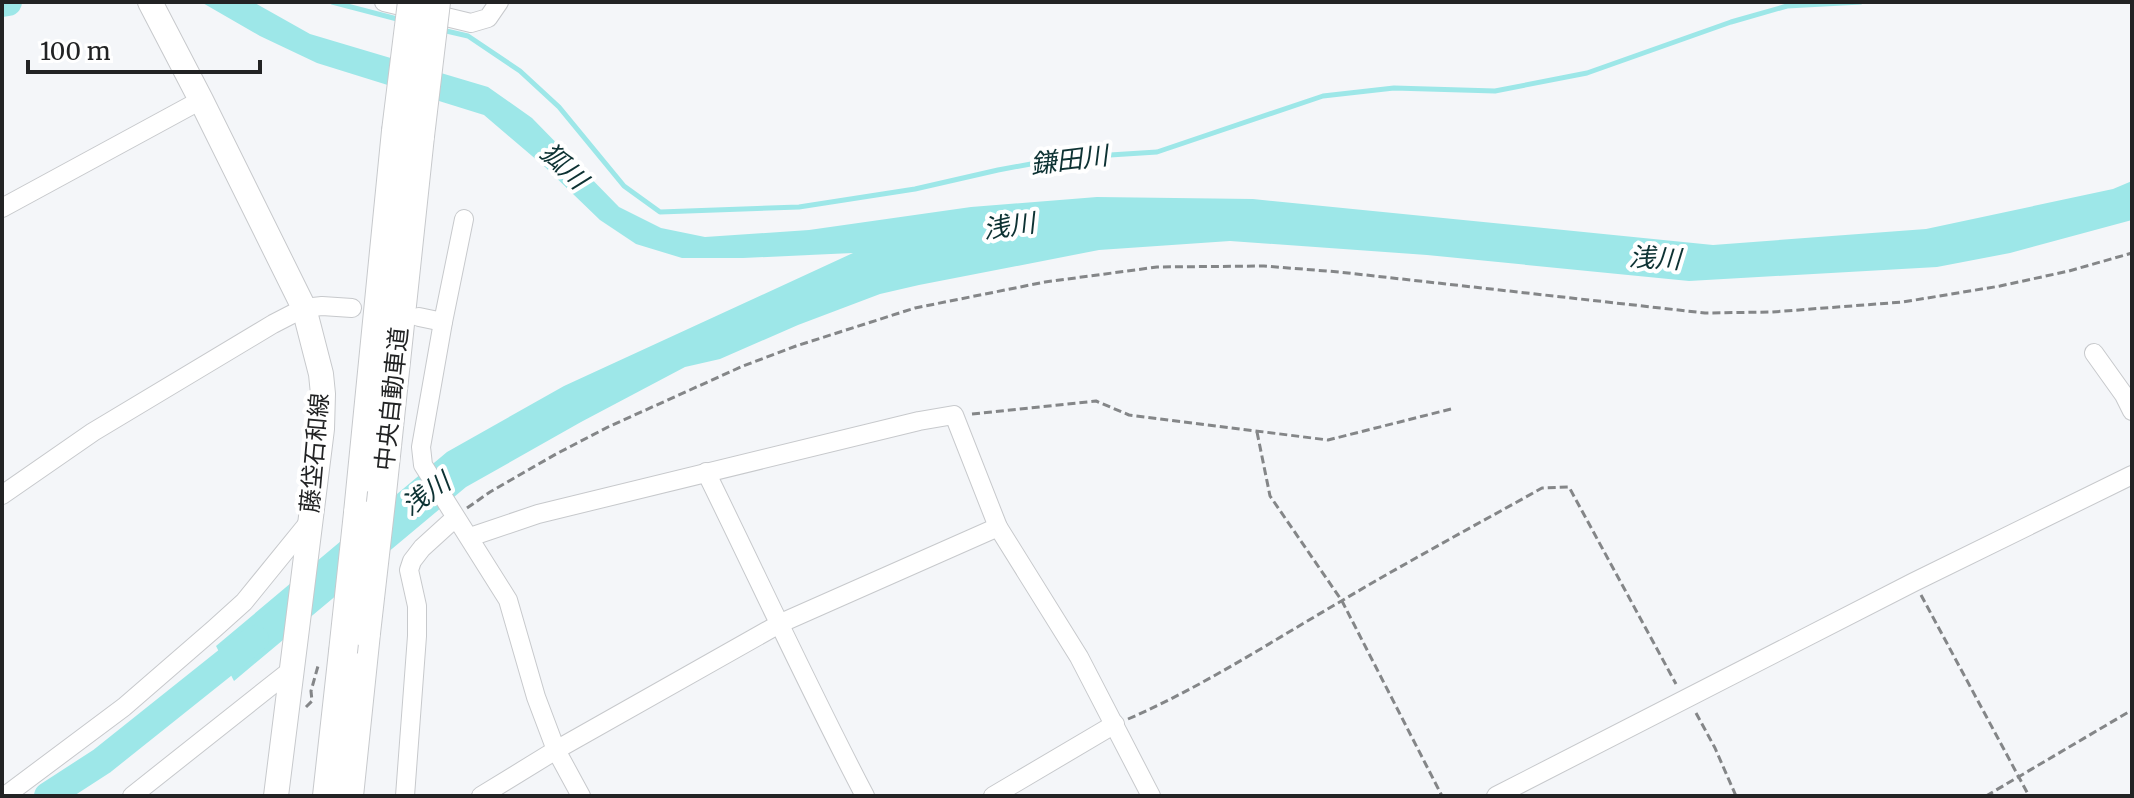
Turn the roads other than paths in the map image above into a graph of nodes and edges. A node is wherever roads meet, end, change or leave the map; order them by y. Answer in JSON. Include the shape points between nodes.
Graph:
{"nodes":[{"id":1,"x":150,"y":2,"type":"edge"},
{"id":2,"x":384,"y":2,"type":"edge"},
{"id":3,"x":412,"y":2,"type":"edge"},
{"id":4,"x":436,"y":2,"type":"edge"},
{"id":5,"x":499,"y":2,"type":"edge"},
{"id":6,"x":201,"y":100,"type":"junction"},
{"id":7,"x":408,"y":133,"type":"junction"},
{"id":8,"x":2,"y":208,"type":"edge"},
{"id":9,"x":464,"y":219,"type":"dead end"},
{"id":10,"x":304,"y":308,"type":"junction"},
{"id":11,"x":352,"y":308,"type":"dead end"},
{"id":12,"x":419,"y":317,"type":"dead end"},
{"id":13,"x":443,"y":322,"type":"junction"},
{"id":14,"x":2094,"y":353,"type":"dead end"},
{"id":15,"x":2132,"y":411,"type":"edge"},
{"id":16,"x":706,"y":472,"type":"junction"},
{"id":17,"x":2132,"y":475,"type":"edge"},
{"id":18,"x":2,"y":495,"type":"edge"},
{"id":19,"x":452,"y":513,"type":"junction"},
{"id":20,"x":309,"y":522,"type":"junction"},
{"id":21,"x":998,"y":527,"type":"junction"},
{"id":22,"x":470,"y":537,"type":"junction"},
{"id":23,"x":781,"y":623,"type":"junction"},
{"id":24,"x":291,"y":670,"type":"junction"},
{"id":25,"x":1115,"y":724,"type":"junction"},
{"id":26,"x":556,"y":750,"type":"junction"},
{"id":27,"x":5,"y":796,"type":"edge"},
{"id":28,"x":132,"y":796,"type":"edge"},
{"id":29,"x":276,"y":796,"type":"edge"},
{"id":30,"x":327,"y":796,"type":"edge"},
{"id":31,"x":349,"y":796,"type":"edge"},
{"id":32,"x":405,"y":796,"type":"edge"},
{"id":33,"x":481,"y":796,"type":"edge"},
{"id":34,"x":581,"y":796,"type":"edge"},
{"id":35,"x":865,"y":796,"type":"edge"},
{"id":36,"x":993,"y":796,"type":"edge"},
{"id":37,"x":1151,"y":796,"type":"edge"},
{"id":38,"x":1496,"y":796,"type":"edge"}],
"edges":[{"from":1,"to":6,"type":"main road","name":"藤垈石和線"},
{"from":2,"to":5,"type":"street","via":[[471,23],[488,18]]},
{"from":3,"to":7,"type":"highway","name":"中央自動車道","bridge":true},
{"from":4,"to":7,"type":"highway","name":"中央自動車道","bridge":true},
{"from":6,"to":8,"type":"street"},
{"from":6,"to":10,"type":"main road","name":"藤垈石和線"},
{"from":7,"to":30,"type":"highway","name":"中央自動車道","bridge":true},
{"from":7,"to":31,"type":"highway","name":"中央自動車道","bridge":true,"via":[[382,493]]},
{"from":9,"to":13,"type":"street"},
{"from":10,"to":11,"type":"street"},
{"from":10,"to":18,"type":"street","via":[[93,432]]},
{"from":10,"to":20,"type":"main road","name":"藤垈石和線","via":[[323,394]]},
{"from":12,"to":13,"type":"street"},
{"from":13,"to":19,"type":"street","via":[[421,447],[423,465]]},
{"from":14,"to":15,"type":"street"},
{"from":16,"to":21,"type":"street","via":[[954,415]]},
{"from":16,"to":22,"type":"street","via":[[538,514]]},
{"from":16,"to":23,"type":"street"},
{"from":17,"to":38,"type":"street"},
{"from":19,"to":22,"type":"street"},
{"from":19,"to":32,"type":"street","via":[[409,570],[417,636]]},
{"from":20,"to":24,"type":"main road","name":"藤垈石和線"},
{"from":20,"to":27,"type":"street","via":[[244,602],[124,707]]},
{"from":21,"to":23,"type":"street"},
{"from":21,"to":25,"type":"street"},
{"from":22,"to":26,"type":"street","via":[[508,600]]},
{"from":23,"to":26,"type":"street"},
{"from":23,"to":35,"type":"street"},
{"from":24,"to":28,"type":"street"},
{"from":24,"to":29,"type":"main road","name":"藤垈石和線"},
{"from":25,"to":36,"type":"street"},
{"from":25,"to":37,"type":"street"},
{"from":26,"to":33,"type":"street"},
{"from":26,"to":34,"type":"street"}]}
